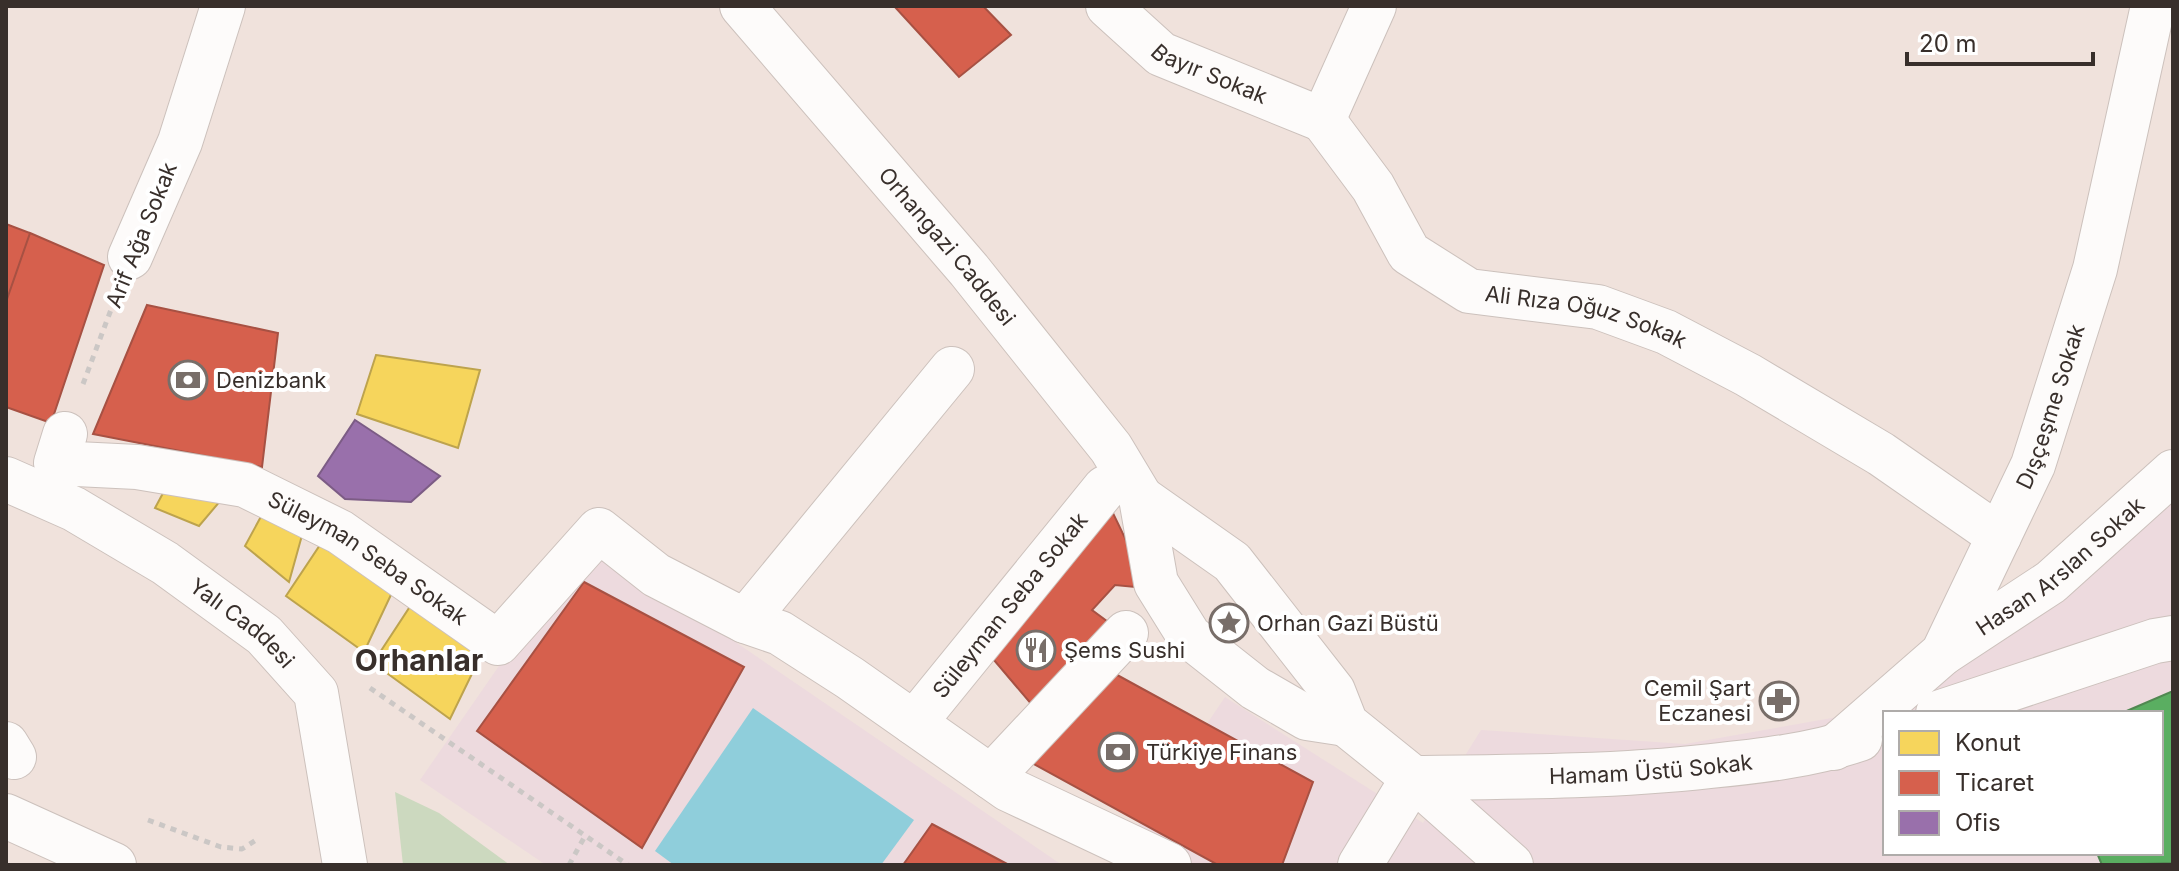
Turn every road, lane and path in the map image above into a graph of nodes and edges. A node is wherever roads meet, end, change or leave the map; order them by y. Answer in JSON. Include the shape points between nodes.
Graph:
{"nodes":[{"id":1,"x":223,"y":6,"type":"edge"},
{"id":2,"x":742,"y":6,"type":"edge"},
{"id":3,"x":1108,"y":6,"type":"edge"},
{"id":4,"x":1374,"y":6,"type":"edge"},
{"id":5,"x":2153,"y":6,"type":"edge"},
{"id":6,"x":1323,"y":120,"type":"junction"},
{"id":7,"x":130,"y":257,"type":"joint"},
{"id":8,"x":952,"y":369,"type":"dead end"},
{"id":9,"x":61,"y":448,"type":"joint"},
{"id":10,"x":2173,"y":472,"type":"edge"},
{"id":11,"x":6,"y":479,"type":"edge"},
{"id":12,"x":1123,"y":493,"type":"junction"},
{"id":13,"x":1999,"y":536,"type":"junction"},
{"id":14,"x":745,"y":621,"type":"junction"},
{"id":15,"x":1126,"y":633,"type":"dead end"},
{"id":16,"x":2173,"y":638,"type":"edge"},
{"id":17,"x":1943,"y":653,"type":"junction"},
{"id":18,"x":367,"y":686,"type":"dead end"},
{"id":19,"x":1944,"y":711,"type":"edge"},
{"id":20,"x":914,"y":723,"type":"junction"},
{"id":21,"x":1346,"y":724,"type":"junction"},
{"id":22,"x":1883,"y":732,"type":"edge"},
{"id":23,"x":1834,"y":748,"type":"junction"},
{"id":24,"x":991,"y":777,"type":"junction"},
{"id":25,"x":1413,"y":778,"type":"junction"},
{"id":26,"x":6,"y":816,"type":"edge"},
{"id":27,"x":585,"y":836,"type":"junction"},
{"id":28,"x":114,"y":865,"type":"edge"},
{"id":29,"x":345,"y":865,"type":"edge"},
{"id":30,"x":569,"y":865,"type":"edge"},
{"id":31,"x":628,"y":865,"type":"edge"},
{"id":32,"x":1169,"y":865,"type":"edge"},
{"id":33,"x":1360,"y":865,"type":"edge"},
{"id":34,"x":1511,"y":865,"type":"edge"}],
"edges":[{"from":1,"to":7,"type":"street","name":"Arif Ağa Sokak","via":[[180,142]]},
{"from":2,"to":12,"type":"street","name":"Orhangazi Caddesi","via":[[979,282],[1111,448]]},
{"from":3,"to":6,"type":"street","name":"Bayır Sokak","via":[[1161,54]]},
{"from":4,"to":6,"type":"street"},
{"from":5,"to":13,"type":"street","name":"Dışçeşme Sokak","via":[[2095,269],[2033,465]]},
{"from":6,"to":13,"type":"street","name":"Ali Rıza Oğuz Sokak","via":[[1373,187],[1409,253],[1469,291],[1598,307],[1666,332],[1868,446]]},
{"from":7,"to":9,"type":"path","name":"Arif Ağa Sokak"},
{"from":8,"to":14,"type":"street"},
{"from":9,"to":14,"type":"street","name":"Süleyman Seba Sokak","via":[[245,485],[340,532],[498,643],[599,530],[656,575]]},
{"from":10,"to":17,"type":"street","name":"Hasan Arslan Sokak","via":[[2051,582]]},
{"from":11,"to":29,"type":"street","name":"Yalı Caddesi","via":[[74,509],[165,563],[264,635],[316,693]]},
{"from":12,"to":20,"type":"street","name":"Süleyman Seba Sokak"},
{"from":12,"to":21,"type":"street","name":"Orhangazi Caddesi","via":[[1232,562],[1333,691]]},
{"from":12,"to":21,"type":"street","name":"Orhangazi Caddesi","via":[[1156,583],[1189,636],[1255,688],[1307,718]]},
{"from":13,"to":17,"type":"street","name":"Dışçeşme Sokak"},
{"from":14,"to":20,"type":"street","name":"Süleyman Seba Sokak","via":[[780,633]]},
{"from":15,"to":24,"type":"street"},
{"from":16,"to":19,"type":"street"},
{"from":17,"to":23,"type":"street","name":"Dışçeşme Sokak"},
{"from":18,"to":27,"type":"path"},
{"from":20,"to":24,"type":"street","name":"Süleyman Seba Sokak"},
{"from":21,"to":25,"type":"street","name":"Orhangazi Caddesi"},
{"from":22,"to":23,"type":"street","name":"Hamam Üstü Sokak"},
{"from":23,"to":25,"type":"street","name":"Hamam Üstü Sokak","via":[[1648,773]]},
{"from":24,"to":32,"type":"street","name":"Süleyman Seba Sokak"},
{"from":25,"to":33,"type":"street"},
{"from":25,"to":34,"type":"street","name":"Orhangazi Caddesi"},
{"from":26,"to":28,"type":"street"},
{"from":27,"to":30,"type":"path"},
{"from":27,"to":31,"type":"path"}]}
